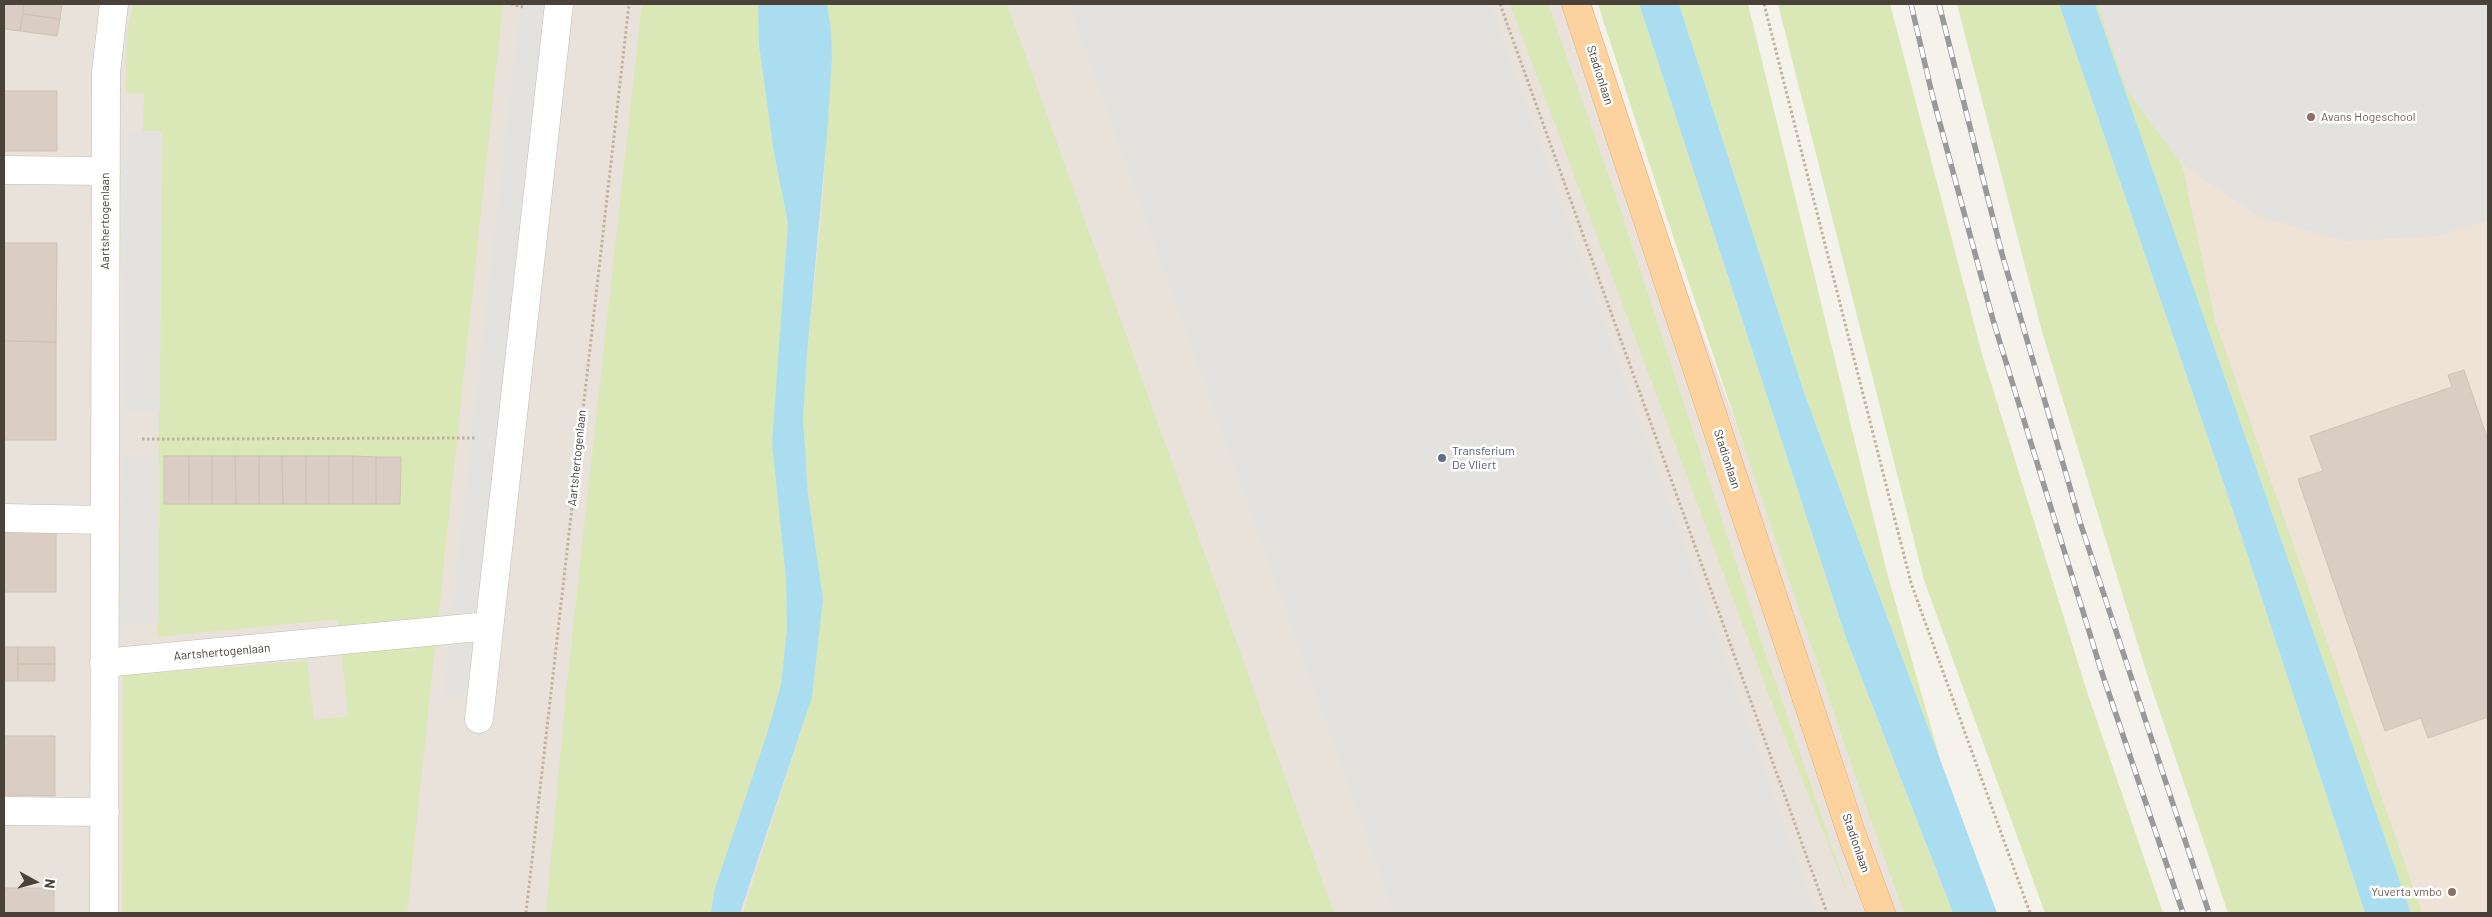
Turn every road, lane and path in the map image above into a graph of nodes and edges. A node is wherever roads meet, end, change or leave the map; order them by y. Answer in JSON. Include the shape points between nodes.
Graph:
{"nodes":[{"id":1,"x":114,"y":4,"type":"edge"},
{"id":2,"x":559,"y":4,"type":"edge"},
{"id":3,"x":629,"y":4,"type":"edge"},
{"id":4,"x":1500,"y":4,"type":"edge"},
{"id":5,"x":1576,"y":4,"type":"edge"},
{"id":6,"x":1764,"y":4,"type":"edge"},
{"id":7,"x":4,"y":170,"type":"edge"},
{"id":8,"x":106,"y":171,"type":"junction"},
{"id":9,"x":511,"y":437,"type":"junction"},
{"id":10,"x":104,"y":439,"type":"junction"},
{"id":11,"x":4,"y":518,"type":"edge"},
{"id":12,"x":104,"y":520,"type":"junction"},
{"id":13,"x":490,"y":626,"type":"junction"},
{"id":14,"x":104,"y":663,"type":"junction"},
{"id":15,"x":480,"y":719,"type":"dead end"},
{"id":16,"x":4,"y":811,"type":"edge"},
{"id":17,"x":105,"y":812,"type":"junction"},
{"id":18,"x":104,"y":913,"type":"edge"},
{"id":19,"x":526,"y":913,"type":"edge"},
{"id":20,"x":1827,"y":913,"type":"edge"},
{"id":21,"x":1881,"y":913,"type":"edge"},
{"id":22,"x":2030,"y":913,"type":"edge"}],
"edges":[{"from":1,"to":8,"type":"street","name":"Aartshertogenlaan","via":[[106,72]]},
{"from":2,"to":9,"type":"street"},
{"from":3,"to":19,"type":"path","name":"Aartshertogenlaan"},
{"from":4,"to":20,"type":"path"},
{"from":5,"to":21,"type":"main road","name":"Stadionlaan","via":[[1852,835]]},
{"from":6,"to":22,"type":"path","via":[[1911,584]]},
{"from":7,"to":8,"type":"street"},
{"from":8,"to":10,"type":"street","name":"Aartshertogenlaan"},
{"from":9,"to":10,"type":"path"},
{"from":9,"to":13,"type":"street"},
{"from":10,"to":12,"type":"street","name":"Aartshertogenlaan"},
{"from":11,"to":12,"type":"street"},
{"from":12,"to":14,"type":"street","name":"Aartshertogenlaan"},
{"from":13,"to":14,"type":"street","name":"Aartshertogenlaan"},
{"from":13,"to":15,"type":"street"},
{"from":14,"to":17,"type":"street","name":"Aartshertogenlaan"},
{"from":16,"to":17,"type":"street"},
{"from":17,"to":18,"type":"street","name":"Aartshertogenlaan"}]}
